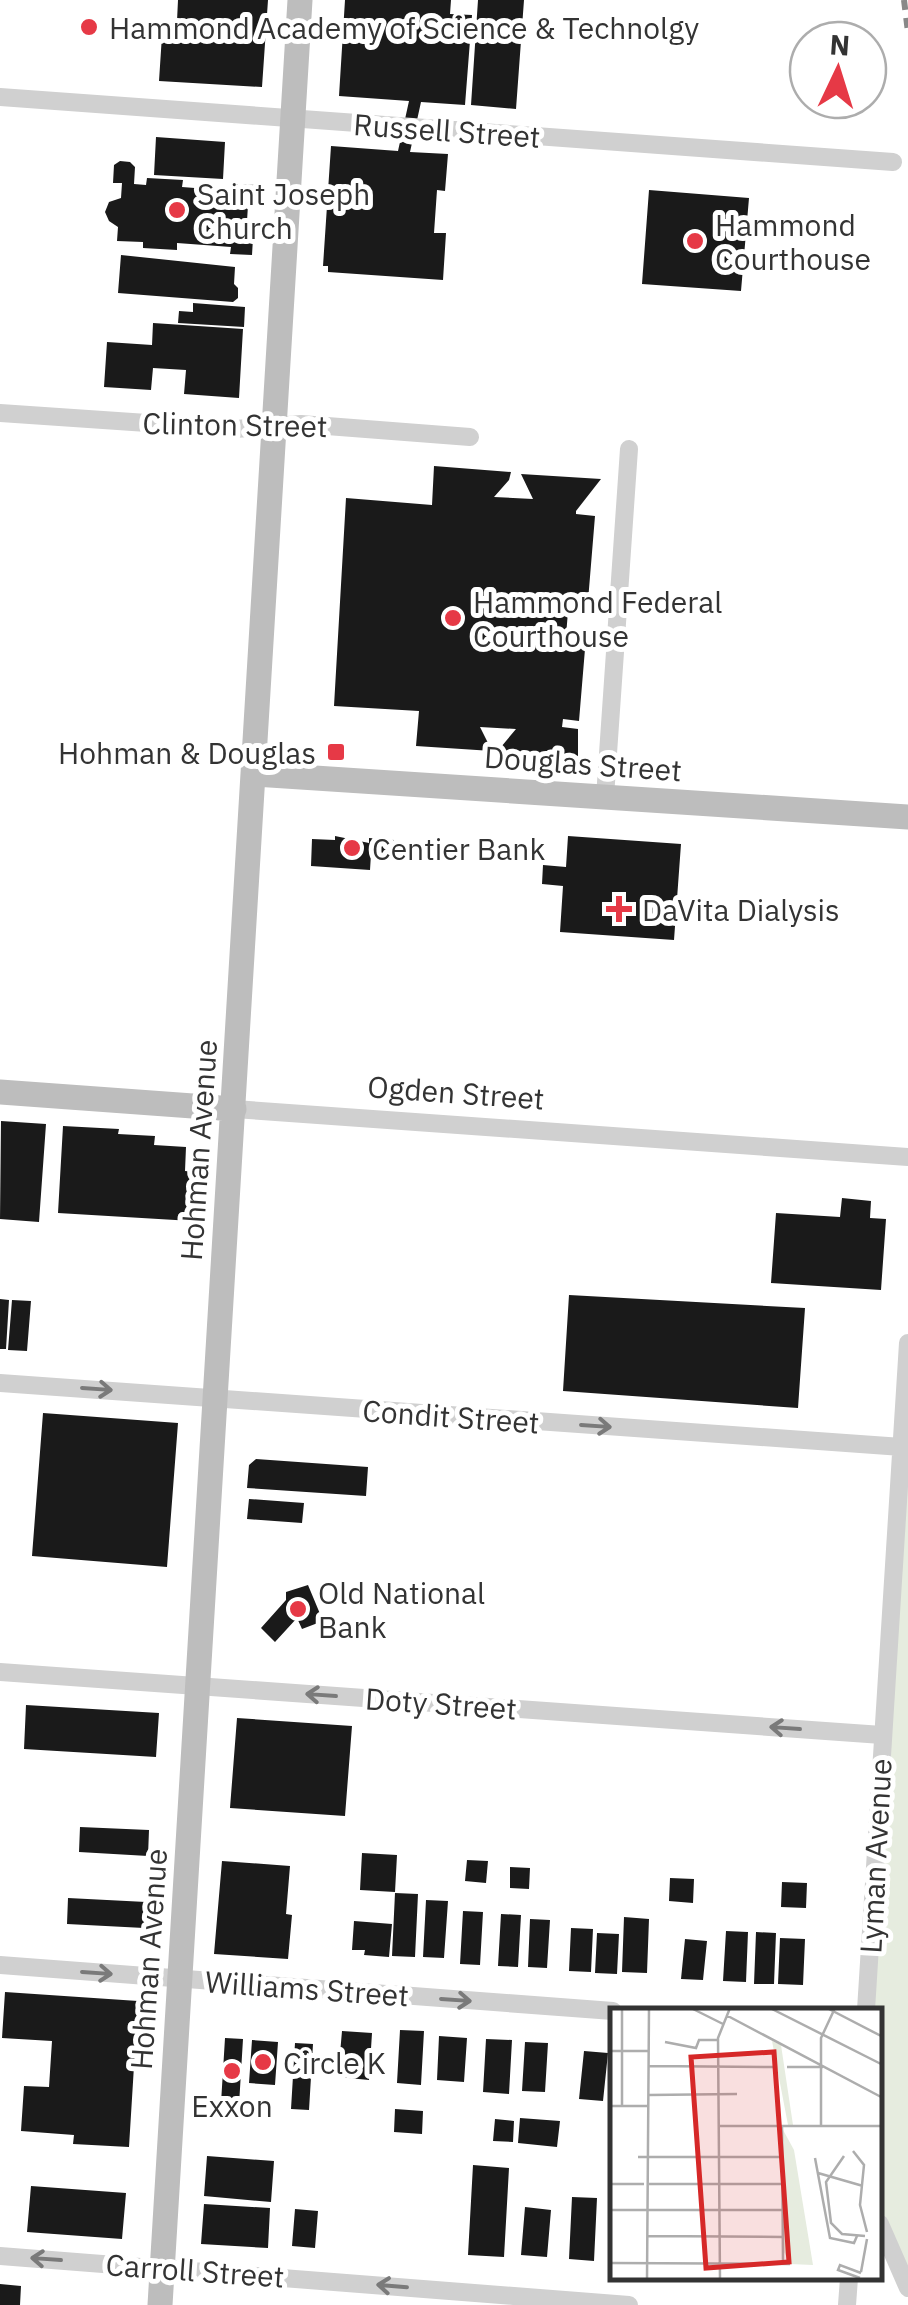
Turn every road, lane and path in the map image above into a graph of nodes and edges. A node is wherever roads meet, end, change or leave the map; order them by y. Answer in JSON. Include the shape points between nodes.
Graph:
{"nodes":[{"id":1,"x":300,"y":0,"type":"edge"},
{"id":2,"x":0,"y":97,"type":"edge"},
{"id":3,"x":293,"y":118,"type":"junction"},
{"id":4,"x":893,"y":162,"type":"dead end"},
{"id":5,"x":0,"y":413,"type":"edge"},
{"id":6,"x":275,"y":426,"type":"junction"},
{"id":7,"x":470,"y":436,"type":"dead end"},
{"id":8,"x":629,"y":449,"type":"dead end"},
{"id":9,"x":254,"y":774,"type":"junction"},
{"id":10,"x":605,"y":797,"type":"junction"},
{"id":11,"x":908,"y":818,"type":"edge"},
{"id":12,"x":0,"y":1092,"type":"edge"},
{"id":13,"x":234,"y":1109,"type":"junction"},
{"id":14,"x":908,"y":1157,"type":"edge"},
{"id":15,"x":908,"y":1343,"type":"edge"},
{"id":16,"x":0,"y":1383,"type":"edge"},
{"id":17,"x":215,"y":1398,"type":"junction"},
{"id":18,"x":902,"y":1447,"type":"junction"},
{"id":19,"x":0,"y":1672,"type":"edge"},
{"id":20,"x":198,"y":1686,"type":"junction"},
{"id":21,"x":882,"y":1735,"type":"junction"},
{"id":22,"x":0,"y":1966,"type":"edge"},
{"id":23,"x":180,"y":1979,"type":"junction"},
{"id":24,"x":866,"y":2008,"type":"edge"},
{"id":25,"x":610,"y":2011,"type":"edge"},
{"id":26,"x":883,"y":2231,"type":"edge"},
{"id":27,"x":0,"y":2256,"type":"edge"},
{"id":28,"x":162,"y":2268,"type":"junction"},
{"id":29,"x":849,"y":2280,"type":"edge"},
{"id":30,"x":908,"y":2288,"type":"edge"},
{"id":31,"x":160,"y":2305,"type":"edge"},
{"id":32,"x":629,"y":2305,"type":"edge"},
{"id":33,"x":847,"y":2305,"type":"edge"}],
"edges":[{"from":1,"to":3,"type":"main road","name":"Hohman Avenue"},
{"from":2,"to":3,"type":"street","name":"Russell Street"},
{"from":3,"to":4,"type":"street","name":"Russell Street"},
{"from":3,"to":6,"type":"main road","name":"Hohman Avenue"},
{"from":5,"to":6,"type":"street","name":"Clinton Street","via":[[235,430]]},
{"from":6,"to":7,"type":"street","name":"Clinton Street"},
{"from":6,"to":9,"type":"main road","name":"Hohman Avenue"},
{"from":8,"to":10,"type":"street"},
{"from":9,"to":10,"type":"main road","name":"Douglas Street"},
{"from":9,"to":13,"type":"main road","name":"Hohman Avenue"},
{"from":10,"to":11,"type":"main road","name":"Douglas Street"},
{"from":12,"to":13,"type":"main road","name":"Ogden Street"},
{"from":13,"to":14,"type":"street","name":"Ogden Street"},
{"from":13,"to":17,"type":"main road","name":"Hohman Avenue"},
{"from":15,"to":18,"type":"street","name":"Lyman Avenue"},
{"from":16,"to":17,"type":"street","name":"Condit Street","one_way":true},
{"from":17,"to":18,"type":"street","name":"Condit Street","one_way":true},
{"from":17,"to":20,"type":"main road","name":"Hohman Avenue"},
{"from":18,"to":21,"type":"street","name":"Lyman Avenue"},
{"from":19,"to":20,"type":"street","name":"Doty Street"},
{"from":21,"to":20,"type":"street","name":"Doty Street","one_way":true},
{"from":20,"to":23,"type":"main road","name":"Hohman Avenue"},
{"from":21,"to":24,"type":"street","name":"Lyman Avenue"},
{"from":22,"to":23,"type":"street","name":"Williams Street","one_way":true},
{"from":23,"to":25,"type":"street","name":"Williams Street","one_way":true},
{"from":23,"to":28,"type":"main road","name":"Hohman Avenue"},
{"from":26,"to":30,"type":"street"},
{"from":28,"to":27,"type":"street","name":"Carroll Street","one_way":true},
{"from":28,"to":31,"type":"main road","name":"Hohman Avenue"},
{"from":32,"to":28,"type":"street","name":"Carroll Street","one_way":true},
{"from":29,"to":33,"type":"street"}]}
